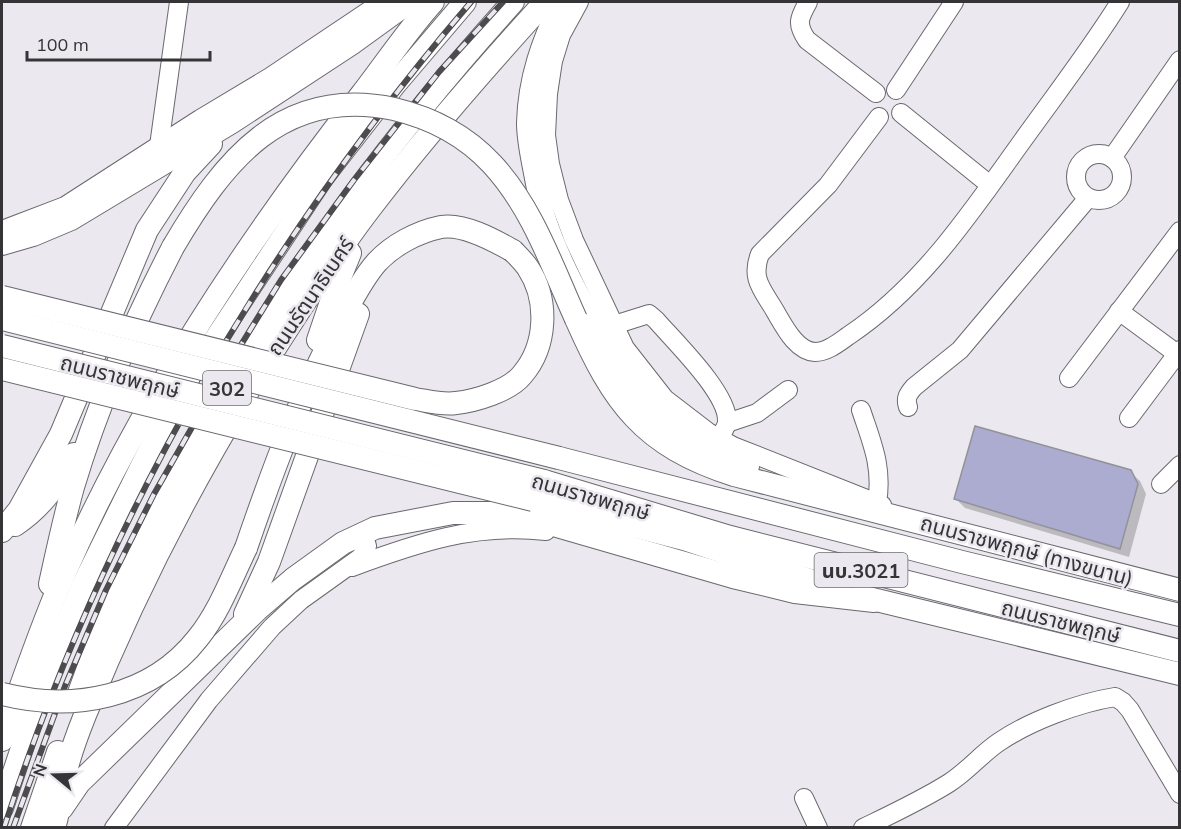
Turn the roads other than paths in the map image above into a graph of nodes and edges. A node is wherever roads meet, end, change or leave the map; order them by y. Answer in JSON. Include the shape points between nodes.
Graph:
{"nodes":[{"id":1,"x":179,"y":2,"type":"edge"},
{"id":2,"x":382,"y":2,"type":"edge"},
{"id":3,"x":409,"y":2,"type":"edge"},
{"id":4,"x":433,"y":2,"type":"edge"},
{"id":5,"x":465,"y":2,"type":"edge"},
{"id":6,"x":513,"y":2,"type":"edge"},
{"id":7,"x":545,"y":2,"type":"edge"},
{"id":8,"x":562,"y":2,"type":"edge"},
{"id":9,"x":579,"y":2,"type":"edge"},
{"id":10,"x":808,"y":2,"type":"edge"},
{"id":11,"x":954,"y":2,"type":"edge"},
{"id":12,"x":1120,"y":2,"type":"edge"},
{"id":13,"x":1179,"y":60,"type":"edge"},
{"id":14,"x":896,"y":90,"type":"junction"},
{"id":15,"x":876,"y":93,"type":"junction"},
{"id":16,"x":901,"y":113,"type":"junction"},
{"id":17,"x":879,"y":117,"type":"junction"},
{"id":18,"x":232,"y":122,"type":"junction"},
{"id":19,"x":159,"y":146,"type":"junction"},
{"id":20,"x":1112,"y":158,"type":"junction"},
{"id":21,"x":990,"y":185,"type":"junction"},
{"id":22,"x":1088,"y":198,"type":"junction"},
{"id":23,"x":370,"y":208,"type":"junction"},
{"id":24,"x":2,"y":230,"type":"edge"},
{"id":25,"x":1179,"y":231,"type":"edge"},
{"id":26,"x":400,"y":243,"type":"junction"},
{"id":27,"x":2,"y":244,"type":"edge"},
{"id":28,"x":228,"y":280,"type":"junction"},
{"id":29,"x":2,"y":297,"type":"edge"},
{"id":30,"x":1119,"y":311,"type":"junction"},
{"id":31,"x":2,"y":319,"type":"edge"},
{"id":32,"x":614,"y":325,"type":"junction"},
{"id":33,"x":2,"y":346,"type":"edge"},
{"id":34,"x":1179,"y":353,"type":"edge"},
{"id":35,"x":2,"y":369,"type":"edge"},
{"id":36,"x":112,"y":378,"type":"junction"},
{"id":37,"x":1069,"y":378,"type":"dead end"},
{"id":38,"x":789,"y":390,"type":"dead end"},
{"id":39,"x":908,"y":407,"type":"dead end"},
{"id":40,"x":861,"y":411,"type":"dead end"},
{"id":41,"x":1129,"y":418,"type":"dead end"},
{"id":42,"x":289,"y":429,"type":"junction"},
{"id":43,"x":723,"y":430,"type":"junction"},
{"id":44,"x":158,"y":433,"type":"junction"},
{"id":45,"x":1178,"y":468,"type":"edge"},
{"id":46,"x":1161,"y":484,"type":"dead end"},
{"id":47,"x":539,"y":490,"type":"junction"},
{"id":48,"x":876,"y":507,"type":"junction"},
{"id":49,"x":2,"y":532,"type":"edge"},
{"id":50,"x":363,"y":534,"type":"junction"},
{"id":51,"x":613,"y":542,"type":"junction"},
{"id":52,"x":344,"y":570,"type":"junction"},
{"id":53,"x":1179,"y":590,"type":"edge"},
{"id":54,"x":874,"y":601,"type":"junction"},
{"id":55,"x":1179,"y":615,"type":"edge"},
{"id":56,"x":237,"y":627,"type":"junction"},
{"id":57,"x":36,"y":644,"type":"junction"},
{"id":58,"x":1179,"y":651,"type":"edge"},
{"id":59,"x":1179,"y":674,"type":"edge"},
{"id":60,"x":182,"y":683,"type":"junction"},
{"id":61,"x":2,"y":694,"type":"edge"},
{"id":62,"x":209,"y":700,"type":"junction"},
{"id":63,"x":2,"y":740,"type":"edge"},
{"id":64,"x":1179,"y":794,"type":"edge"},
{"id":65,"x":804,"y":798,"type":"dead end"},
{"id":66,"x":2,"y":808,"type":"edge"},
{"id":67,"x":56,"y":820,"type":"edge"},
{"id":68,"x":32,"y":828,"type":"edge"},
{"id":69,"x":114,"y":828,"type":"edge"},
{"id":70,"x":818,"y":828,"type":"edge"},
{"id":71,"x":863,"y":828,"type":"edge"}],
"edges":[{"from":1,"to":19,"type":"street"},
{"from":2,"to":19,"type":"street"},
{"from":3,"to":18,"type":"main road"},
{"from":4,"to":28,"type":"main road","number":"302","via":[[305,166]]},
{"from":5,"to":44,"type":"main road","number":"302","via":[[322,178]]},
{"from":6,"to":68,"type":"main road","name":"ถนนรัตนาธิเบศร์","number":"302","via":[[352,199],[264,330],[191,449],[116,600],[84,678]]},
{"from":7,"to":23,"type":"main road","name":"ถนนรัตนาธิเบศร์","number":"302","via":[[447,111]]},
{"from":8,"to":48,"type":"main road","via":[[545,35],[536,65],[528,123],[530,148],[544,218],[570,280],[605,345],[654,411],[697,441],[749,466]]},
{"from":9,"to":32,"type":"street","via":[[561,34],[553,61],[546,135],[559,200],[573,240]]},
{"from":10,"to":15,"type":"street","via":[[800,19],[800,30],[807,40]]},
{"from":11,"to":14,"type":"street"},
{"from":12,"to":21,"type":"street"},
{"from":13,"to":20,"type":"street"},
{"from":14,"to":15,"type":"street","via":[[883,88]]},
{"from":14,"to":16,"type":"street","via":[[904,103]]},
{"from":15,"to":17,"type":"street","via":[[872,103]]},
{"from":16,"to":17,"type":"street","via":[[891,119]]},
{"from":16,"to":21,"type":"street"},
{"from":17,"to":21,"type":"street","via":[[841,170],[768,244],[755,266],[756,278],[786,329],[807,351],[818,352],[836,345],[905,291],[944,248]]},
{"from":18,"to":27,"type":"main road","via":[[71,219]]},
{"from":18,"to":49,"type":"main road","via":[[185,172],[147,230],[61,434],[19,510]]},
{"from":19,"to":24,"type":"street","via":[[65,206]]},
{"from":20,"to":22,"type":"street","via":[[1120,166],[1119,189],[1111,197]]},
{"from":20,"to":22,"type":"street","via":[[1101,154],[1088,156],[1079,165],[1079,189]]},
{"from":22,"to":39,"type":"street","via":[[960,350],[907,395]]},
{"from":23,"to":42,"type":"main road","via":[[334,291]]},
{"from":23,"to":67,"type":"main road","name":"ถนนรัตนาธิเบศร์","number":"302","via":[[256,377],[174,522],[131,608],[84,717],[64,778]]},
{"from":25,"to":30,"type":"street"},
{"from":26,"to":29,"type":"main road","bridge":true,"via":[[442,227],[468,230],[513,251],[528,268],[542,307],[543,334],[521,377],[500,391],[454,404],[415,399]]},
{"from":26,"to":42,"type":"main road","via":[[378,261],[362,282],[307,384]]},
{"from":26,"to":56,"type":"main road","via":[[363,300],[269,562]]},
{"from":28,"to":44,"type":"main road"},
{"from":28,"to":57,"type":"main road","number":"302","via":[[140,423],[63,578]]},
{"from":30,"to":34,"type":"street"},
{"from":30,"to":37,"type":"street"},
{"from":31,"to":55,"type":"main road","name":"ถนนราชพฤกษ์","number":"นบ.3021","bridge":true},
{"from":32,"to":43,"type":"street","via":[[626,348],[665,399],[688,417]]},
{"from":32,"to":43,"type":"street","via":[[649,314],[708,379],[726,412]]},
{"from":33,"to":47,"type":"main road","name":"ถนนราชพฤกษ์","number":"นบ.3021","bridge":true},
{"from":34,"to":41,"type":"street"},
{"from":35,"to":47,"type":"main road","bridge":true},
{"from":36,"to":48,"type":"main road","bridge":true,"via":[[173,247],[195,209],[241,152],[269,130],[320,108],[387,108],[449,129],[492,164],[528,215],[607,383],[650,433],[705,466]]},
{"from":36,"to":49,"type":"main road","via":[[55,486],[37,508]]},
{"from":36,"to":57,"type":"main road","via":[[73,486]]},
{"from":38,"to":43,"type":"street","via":[[757,413]]},
{"from":40,"to":48,"type":"street","via":[[878,459]]},
{"from":42,"to":61,"type":"main road","bridge":true,"via":[[246,548],[222,598],[200,636],[175,664],[148,681],[110,695],[60,702]]},
{"from":43,"to":48,"type":"street","via":[[758,456]]},
{"from":44,"to":66,"type":"main road","number":"302","via":[[81,587]]},
{"from":45,"to":46,"type":"street"},
{"from":47,"to":54,"type":"main road"},
{"from":47,"to":58,"type":"main road","name":"ถนนราชพฤกษ์","number":"นบ.3021"},
{"from":48,"to":53,"type":"main road","name":"ถนนราชพฤกษ์ (ทางขนาน)"},
{"from":50,"to":51,"type":"main road","via":[[375,528],[453,513],[495,513]]},
{"from":50,"to":52,"type":"street","via":[[367,546],[361,557]]},
{"from":50,"to":56,"type":"main road","via":[[343,543],[293,579]]},
{"from":51,"to":52,"type":"street","via":[[528,529],[477,530],[433,540]]},
{"from":51,"to":54,"type":"main road","via":[[795,592]]},
{"from":52,"to":62,"type":"street","via":[[301,600],[272,627]]},
{"from":54,"to":59,"type":"main road","number":"นบ.3021"},
{"from":56,"to":60,"type":"main road"},
{"from":57,"to":63,"type":"main road","number":"302"},
{"from":60,"to":62,"type":"street"},
{"from":60,"to":67,"type":"main road","via":[[79,783]]},
{"from":62,"to":69,"type":"street"},
{"from":64,"to":71,"type":"street","via":[[1130,710],[1115,697],[1026,726],[947,784]]},
{"from":65,"to":70,"type":"street"}]}
